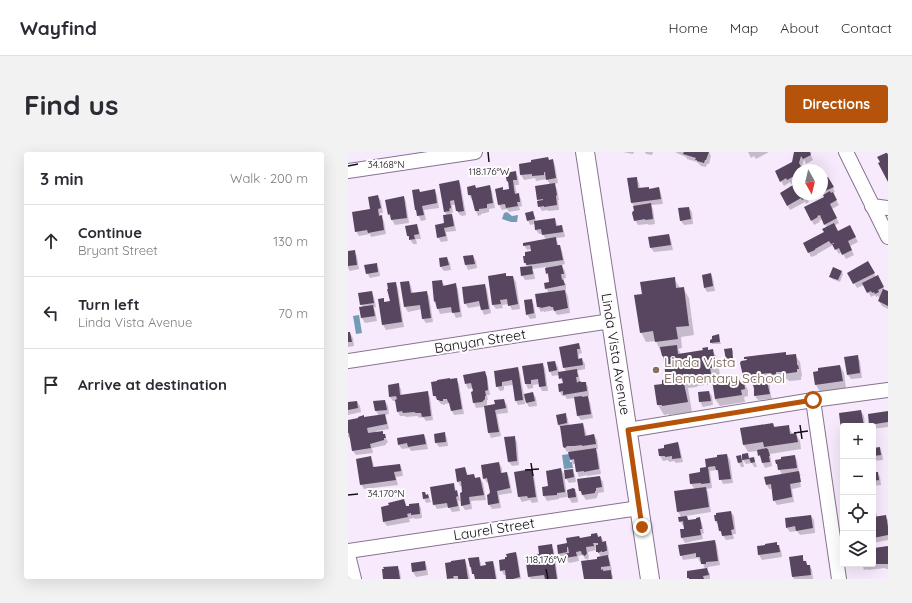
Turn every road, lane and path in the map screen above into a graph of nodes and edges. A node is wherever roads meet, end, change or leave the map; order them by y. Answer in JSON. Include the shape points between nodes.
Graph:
{"nodes":[{"id":1,"x":475,"y":152,"type":"edge"},
{"id":2,"x":585,"y":152,"type":"edge"},
{"id":3,"x":846,"y":152,"type":"edge"},
{"id":4,"x":348,"y":171,"type":"edge"},
{"id":5,"x":872,"y":206,"type":"junction"},
{"id":6,"x":888,"y":208,"type":"edge"},
{"id":7,"x":888,"y":237,"type":"edge"},
{"id":8,"x":611,"y":321,"type":"junction"},
{"id":9,"x":348,"y":361,"type":"edge"},
{"id":10,"x":888,"y":390,"type":"edge"},
{"id":11,"x":813,"y":400,"type":"junction"},
{"id":12,"x":628,"y":430,"type":"junction"},
{"id":13,"x":640,"y":508,"type":"junction"},
{"id":14,"x":348,"y":551,"type":"edge"},
{"id":15,"x":348,"y":556,"type":"edge"},
{"id":16,"x":354,"y":579,"type":"edge"},
{"id":17,"x":650,"y":579,"type":"edge"},
{"id":18,"x":839,"y":579,"type":"edge"}],
"edges":[{"from":1,"to":4,"type":"street"},
{"from":2,"to":8,"type":"main road","name":"Linda Vista Avenue"},
{"from":3,"to":5,"type":"street"},
{"from":5,"to":6,"type":"street"},
{"from":5,"to":7,"type":"street"},
{"from":8,"to":9,"type":"street","name":"Banyan Street"},
{"from":8,"to":12,"type":"main road","name":"Linda Vista Avenue"},
{"from":10,"to":11,"type":"street"},
{"from":11,"to":12,"type":"street"},
{"from":11,"to":18,"type":"street"},
{"from":12,"to":13,"type":"main road","name":"Linda Vista Avenue"},
{"from":13,"to":14,"type":"street","name":"Laurel Street"},
{"from":13,"to":17,"type":"main road","name":"Linda Vista Avenue"},
{"from":15,"to":16,"type":"street"}]}
